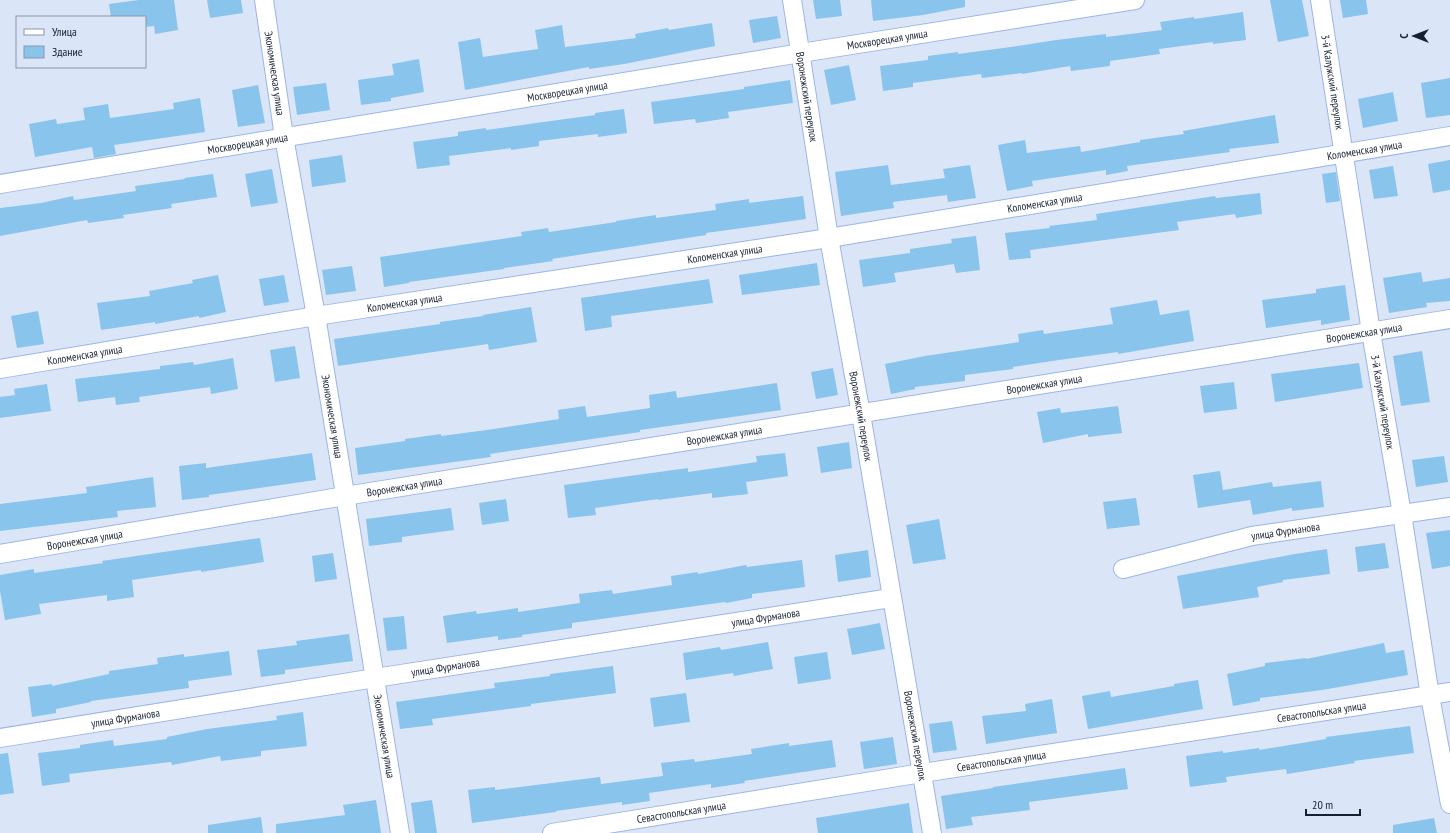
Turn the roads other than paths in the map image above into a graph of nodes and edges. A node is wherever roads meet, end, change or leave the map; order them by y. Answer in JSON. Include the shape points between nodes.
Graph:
{"nodes":[{"id":1,"x":264,"y":0,"type":"edge"},
{"id":2,"x":792,"y":0,"type":"edge"},
{"id":3,"x":1135,"y":0,"type":"edge"},
{"id":4,"x":1320,"y":0,"type":"edge"},
{"id":5,"x":800,"y":53,"type":"junction"},
{"id":6,"x":1450,"y":136,"type":"edge"},
{"id":7,"x":284,"y":137,"type":"junction"},
{"id":8,"x":1344,"y":153,"type":"junction"},
{"id":9,"x":0,"y":184,"type":"edge"},
{"id":10,"x":829,"y":238,"type":"junction"},
{"id":11,"x":316,"y":316,"type":"junction"},
{"id":12,"x":1450,"y":319,"type":"edge"},
{"id":13,"x":1371,"y":332,"type":"junction"},
{"id":14,"x":0,"y":369,"type":"edge"},
{"id":15,"x":861,"y":414,"type":"junction"},
{"id":16,"x":345,"y":496,"type":"junction"},
{"id":17,"x":1450,"y":506,"type":"edge"},
{"id":18,"x":1402,"y":514,"type":"junction"},
{"id":19,"x":0,"y":554,"type":"edge"},
{"id":20,"x":1123,"y":569,"type":"dead end"},
{"id":21,"x":891,"y":598,"type":"junction"},
{"id":22,"x":375,"y":678,"type":"junction"},
{"id":23,"x":1450,"y":692,"type":"edge"},
{"id":24,"x":1430,"y":696,"type":"junction"},
{"id":25,"x":0,"y":738,"type":"edge"},
{"id":26,"x":922,"y":773,"type":"junction"},
{"id":27,"x":1450,"y":804,"type":"edge"},
{"id":28,"x":400,"y":833,"type":"edge"},
{"id":29,"x":552,"y":833,"type":"edge"},
{"id":30,"x":932,"y":833,"type":"edge"}],
"edges":[{"from":1,"to":7,"type":"street","name":"Экономическая улица"},
{"from":2,"to":5,"type":"street","name":"Воронежский переулок"},
{"from":3,"to":5,"type":"street","name":"Москворецкая улица"},
{"from":4,"to":8,"type":"street","name":"3-й Калужский переулок"},
{"from":5,"to":7,"type":"street","name":"Москворецкая улица"},
{"from":5,"to":10,"type":"street","name":"Воронежский переулок"},
{"from":6,"to":8,"type":"street","name":"Коломенская улица"},
{"from":7,"to":9,"type":"street","name":"Москворецкая улица"},
{"from":7,"to":11,"type":"street","name":"Экономическая улица"},
{"from":8,"to":10,"type":"street","name":"Коломенская улица"},
{"from":8,"to":13,"type":"street","name":"3-й Калужский переулок"},
{"from":10,"to":11,"type":"street","name":"Коломенская улица"},
{"from":10,"to":15,"type":"street","name":"Воронежский переулок"},
{"from":11,"to":14,"type":"street","name":"Коломенская улица"},
{"from":11,"to":16,"type":"street","name":"Экономическая улица"},
{"from":12,"to":13,"type":"street","name":"Воронежская улица"},
{"from":13,"to":15,"type":"street","name":"Воронежская улица"},
{"from":13,"to":18,"type":"street","name":"3-й Калужский переулок"},
{"from":15,"to":16,"type":"street","name":"Воронежская улица"},
{"from":15,"to":21,"type":"street","name":"Воронежский переулок"},
{"from":16,"to":19,"type":"street","name":"Воронежская улица"},
{"from":16,"to":22,"type":"street","name":"Экономическая улица"},
{"from":17,"to":18,"type":"street","name":"улица Фурманова"},
{"from":18,"to":20,"type":"street","name":"улица Фурманова","via":[[1252,536]]},
{"from":18,"to":24,"type":"street","name":"3-й Калужский переулок"},
{"from":21,"to":22,"type":"street","name":"улица Фурманова"},
{"from":21,"to":26,"type":"street","name":"Воронежский переулок"},
{"from":22,"to":25,"type":"street","name":"улица Фурманова"},
{"from":22,"to":28,"type":"street","name":"Экономическая улица"},
{"from":23,"to":24,"type":"street","name":"Севастопольская улица"},
{"from":24,"to":26,"type":"street","name":"Севастопольская улица"},
{"from":24,"to":27,"type":"street","name":"3-й Калужский переулок"},
{"from":26,"to":29,"type":"street","name":"Севастопольская улица"},
{"from":26,"to":30,"type":"street","name":"Воронежский переулок"}]}
